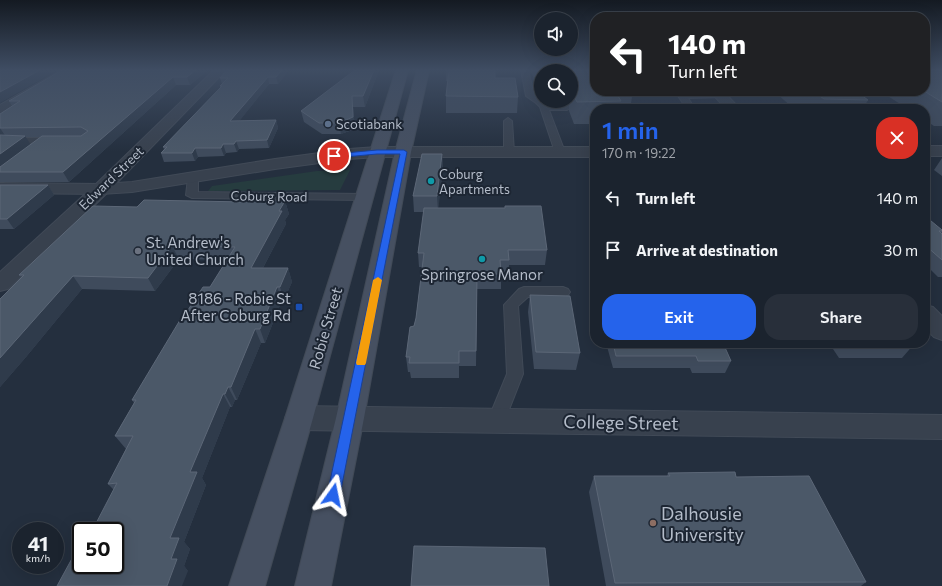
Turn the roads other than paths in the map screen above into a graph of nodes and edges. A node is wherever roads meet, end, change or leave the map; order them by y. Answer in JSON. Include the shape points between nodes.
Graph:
{"nodes":[{"id":1,"x":23,"y":97,"type":"edge"},
{"id":2,"x":193,"y":97,"type":"edge"},
{"id":3,"x":394,"y":97,"type":"edge"},
{"id":4,"x":417,"y":97,"type":"edge"},
{"id":5,"x":633,"y":97,"type":"dead end"},
{"id":6,"x":637,"y":104,"type":"edge"},
{"id":7,"x":544,"y":108,"type":"edge"},
{"id":8,"x":0,"y":111,"type":"edge"},
{"id":9,"x":508,"y":121,"type":"dead end"},
{"id":10,"x":7,"y":141,"type":"edge"},
{"id":11,"x":45,"y":141,"type":"junction"},
{"id":12,"x":66,"y":141,"type":"edge"},
{"id":13,"x":34,"y":149,"type":"edge"},
{"id":14,"x":930,"y":151,"type":"edge"},
{"id":15,"x":942,"y":151,"type":"edge"},
{"id":16,"x":377,"y":152,"type":"junction"},
{"id":17,"x":404,"y":152,"type":"junction"},
{"id":18,"x":510,"y":152,"type":"junction"},
{"id":19,"x":560,"y":152,"type":"junction"},
{"id":20,"x":590,"y":152,"type":"edge"},
{"id":21,"x":193,"y":178,"type":"junction"},
{"id":22,"x":0,"y":188,"type":"edge"},
{"id":23,"x":101,"y":189,"type":"junction"},
{"id":24,"x":364,"y":197,"type":"junction"},
{"id":25,"x":0,"y":284,"type":"edge"},
{"id":26,"x":564,"y":292,"type":"dead end"},
{"id":27,"x":930,"y":318,"type":"edge"},
{"id":28,"x":942,"y":331,"type":"edge"},
{"id":29,"x":299,"y":418,"type":"junction"},
{"id":30,"x":350,"y":418,"type":"junction"},
{"id":31,"x":497,"y":420,"type":"junction"},
{"id":32,"x":942,"y":427,"type":"edge"},
{"id":33,"x":247,"y":586,"type":"edge"},
{"id":34,"x":314,"y":586,"type":"edge"}],
"edges":[{"from":1,"to":8,"type":"street"},
{"from":2,"to":23,"type":"street","name":"Edward Street"},
{"from":3,"to":16,"type":"main road","name":"Robie Street"},
{"from":4,"to":17,"type":"main road"},
{"from":5,"to":6,"type":"lane"},
{"from":7,"to":19,"type":"lane"},
{"from":9,"to":18,"type":"lane"},
{"from":10,"to":11,"type":"lane"},
{"from":11,"to":12,"type":"lane"},
{"from":11,"to":13,"type":"lane"},
{"from":14,"to":15,"type":"street"},
{"from":16,"to":17,"type":"street"},
{"from":16,"to":21,"type":"street","via":[[275,164]]},
{"from":16,"to":24,"type":"main road","name":"Robie Street"},
{"from":17,"to":18,"type":"street"},
{"from":17,"to":30,"type":"main road"},
{"from":18,"to":19,"type":"street"},
{"from":19,"to":20,"type":"street"},
{"from":21,"to":23,"type":"street"},
{"from":21,"to":24,"type":"lane","name":"Coburg Road","via":[[192,195]]},
{"from":22,"to":23,"type":"street"},
{"from":23,"to":25,"type":"street","name":"Edward Street"},
{"from":24,"to":29,"type":"main road","name":"Robie Street"},
{"from":26,"to":31,"type":"lane","via":[[524,292],[512,304],[515,374]]},
{"from":27,"to":28,"type":"street"},
{"from":29,"to":30,"type":"street","name":"College Street"},
{"from":29,"to":33,"type":"main road","name":"Robie Street"},
{"from":30,"to":31,"type":"street","name":"College Street"},
{"from":30,"to":34,"type":"main road"},
{"from":31,"to":32,"type":"street","name":"College Street"}]}
